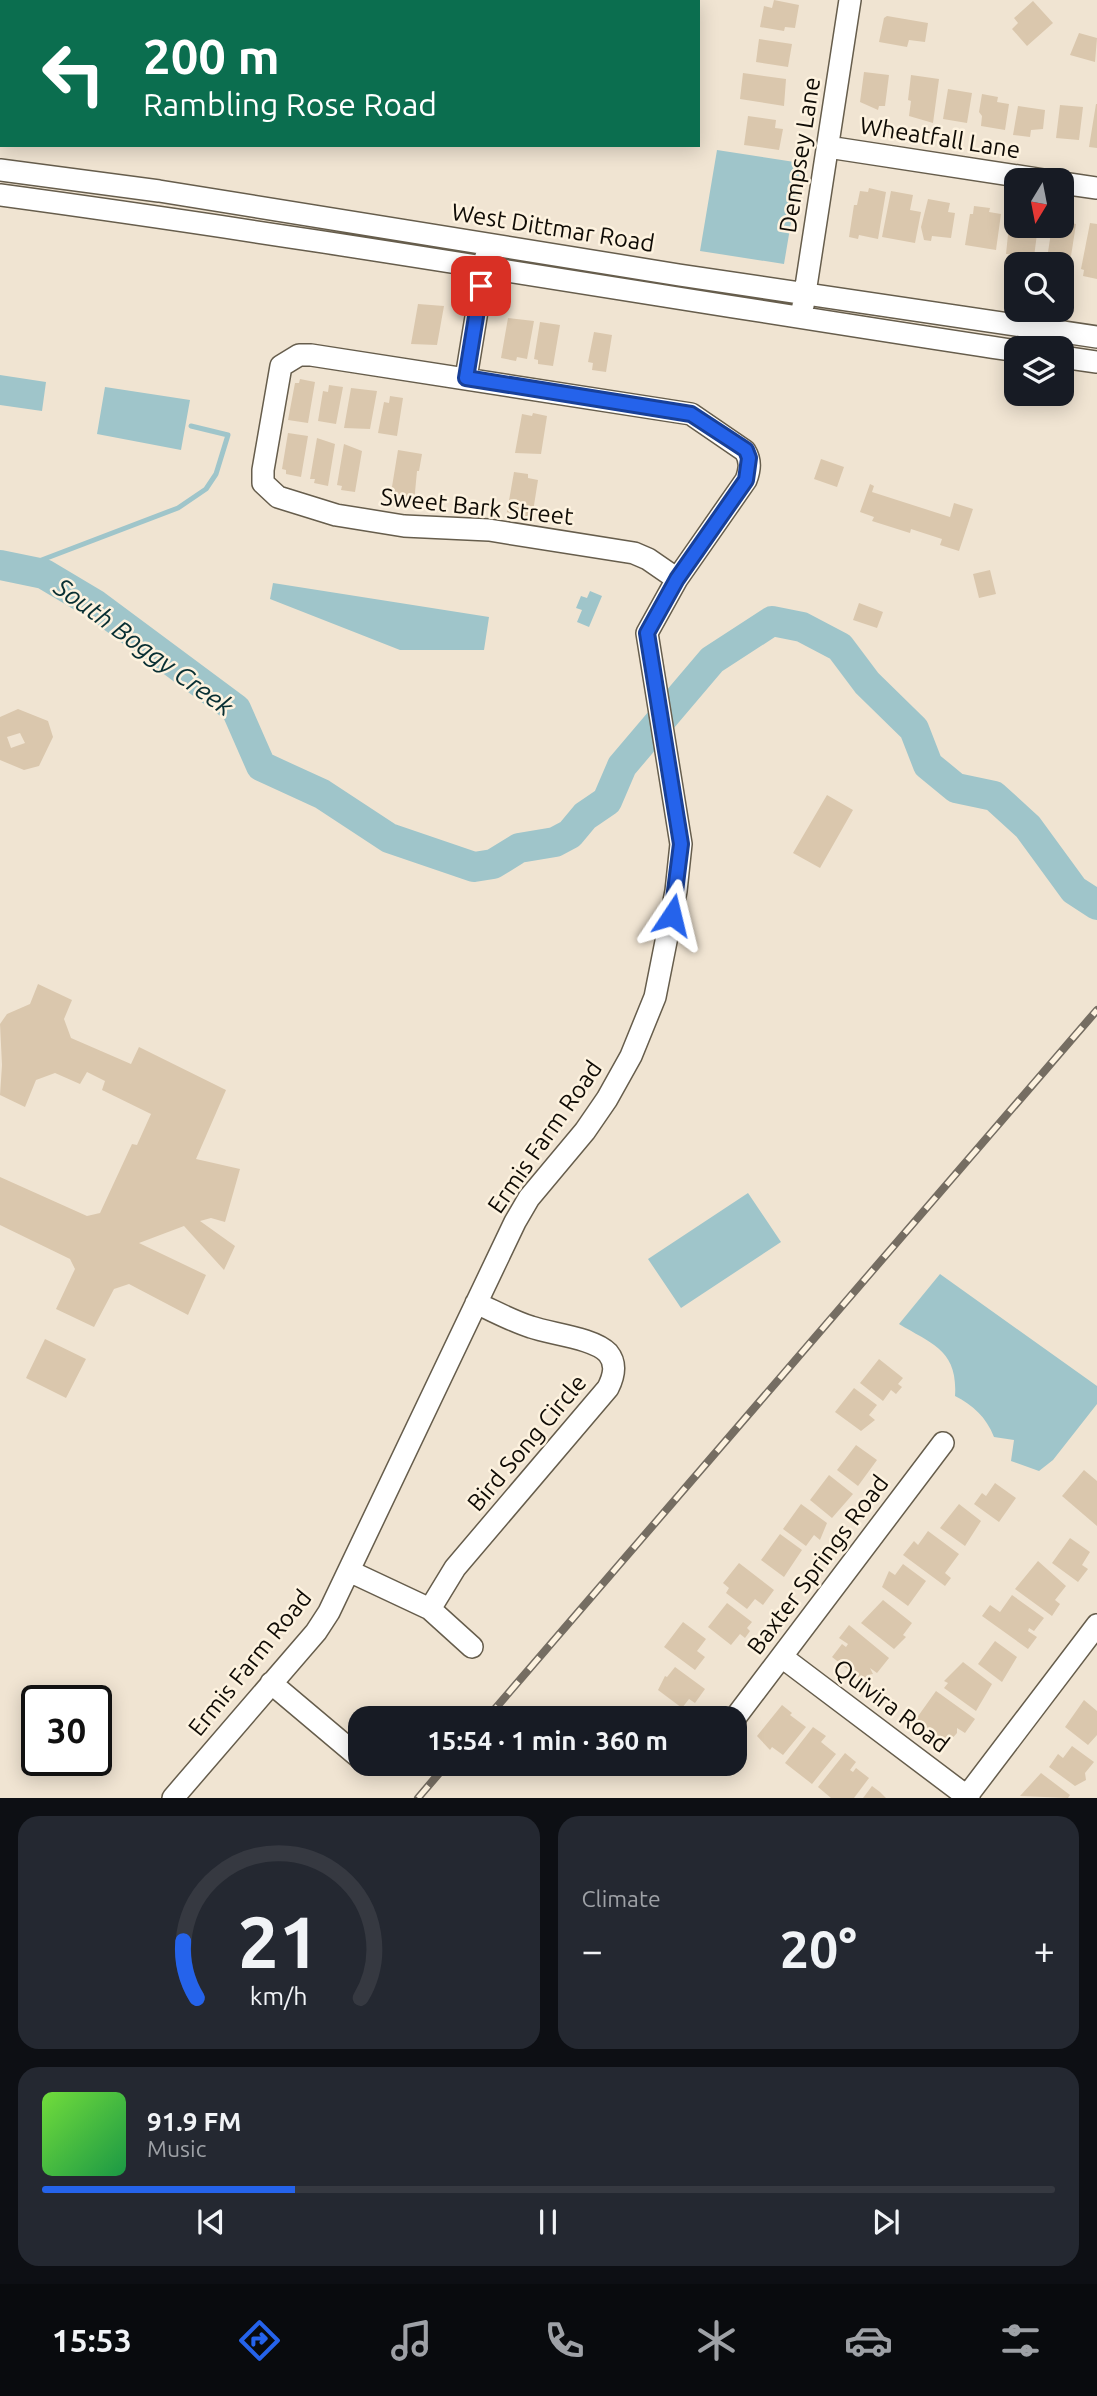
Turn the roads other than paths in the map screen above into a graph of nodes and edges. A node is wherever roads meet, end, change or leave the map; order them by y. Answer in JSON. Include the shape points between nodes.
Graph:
{"nodes":[{"id":1,"x":850,"y":0,"type":"edge"},
{"id":2,"x":828,"y":147,"type":"junction"},
{"id":3,"x":0,"y":170,"type":"edge"},
{"id":4,"x":1004,"y":174,"type":"edge"},
{"id":5,"x":1074,"y":185,"type":"edge"},
{"id":6,"x":1097,"y":188,"type":"edge"},
{"id":7,"x":0,"y":195,"type":"edge"},
{"id":8,"x":488,"y":244,"type":"junction"},
{"id":9,"x":483,"y":268,"type":"junction"},
{"id":10,"x":804,"y":295,"type":"junction"},
{"id":11,"x":801,"y":319,"type":"junction"},
{"id":12,"x":1097,"y":337,"type":"edge"},
{"id":13,"x":1004,"y":349,"type":"edge"},
{"id":14,"x":1074,"y":359,"type":"edge"},
{"id":15,"x":1097,"y":362,"type":"edge"},
{"id":16,"x":466,"y":378,"type":"junction"},
{"id":17,"x":677,"y":579,"type":"junction"},
{"id":18,"x":476,"y":1303,"type":"junction"},
{"id":19,"x":943,"y":1443,"type":"dead end"},
{"id":20,"x":349,"y":1571,"type":"junction"},
{"id":21,"x":430,"y":1609,"type":"junction"},
{"id":22,"x":1097,"y":1625,"type":"edge"},
{"id":23,"x":472,"y":1647,"type":"dead end"},
{"id":24,"x":782,"y":1657,"type":"junction"},
{"id":25,"x":271,"y":1683,"type":"junction"},
{"id":26,"x":743,"y":1706,"type":"edge"},
{"id":27,"x":348,"y":1748,"type":"edge"},
{"id":28,"x":173,"y":1797,"type":"edge"},
{"id":29,"x":968,"y":1797,"type":"edge"}],
"edges":[{"from":1,"to":2,"type":"street","name":"Dempsey Lane"},
{"from":2,"to":4,"type":"street","name":"Wheatfall Lane"},
{"from":2,"to":10,"type":"street","name":"Dempsey Lane"},
{"from":3,"to":8,"type":"street","name":"West Dittmar Road"},
{"from":5,"to":6,"type":"street"},
{"from":7,"to":9,"type":"street","name":"West Dittmar Road"},
{"from":8,"to":9,"type":"street"},
{"from":8,"to":10,"type":"street","name":"West Dittmar Road"},
{"from":9,"to":11,"type":"street","name":"West Dittmar Road"},
{"from":9,"to":16,"type":"street"},
{"from":10,"to":11,"type":"street","name":"Dempsey Lane"},
{"from":10,"to":12,"type":"street","name":"West Dittmar Road"},
{"from":11,"to":13,"type":"street","name":"West Dittmar Road"},
{"from":14,"to":15,"type":"street"},
{"from":16,"to":17,"type":"street","name":"Ermis Farm Road","via":[[691,414],[746,450],[746,480]]},
{"from":16,"to":17,"type":"street","name":"Sweet Bark Street","via":[[299,355],[281,366],[277,375],[263,483],[278,497],[358,519],[489,530],[635,554]]},
{"from":17,"to":18,"type":"street","name":"Ermis Farm Road","via":[[647,633],[681,844],[655,997],[631,1056],[607,1098],[528,1198]]},
{"from":18,"to":20,"type":"street","name":"Ermis Farm Road"},
{"from":18,"to":21,"type":"street","name":"Bird Song Circle","via":[[529,1327],[595,1344],[614,1364],[614,1377],[455,1568]]},
{"from":19,"to":24,"type":"street","name":"Baxter Springs Road"},
{"from":20,"to":21,"type":"street"},
{"from":20,"to":25,"type":"street","name":"Ermis Farm Road","via":[[316,1632]]},
{"from":21,"to":23,"type":"street"},
{"from":22,"to":29,"type":"street"},
{"from":24,"to":26,"type":"street","name":"Baxter Springs Road"},
{"from":24,"to":29,"type":"street","name":"Quivira Road"},
{"from":25,"to":27,"type":"street"},
{"from":25,"to":28,"type":"street","name":"Ermis Farm Road"}]}
